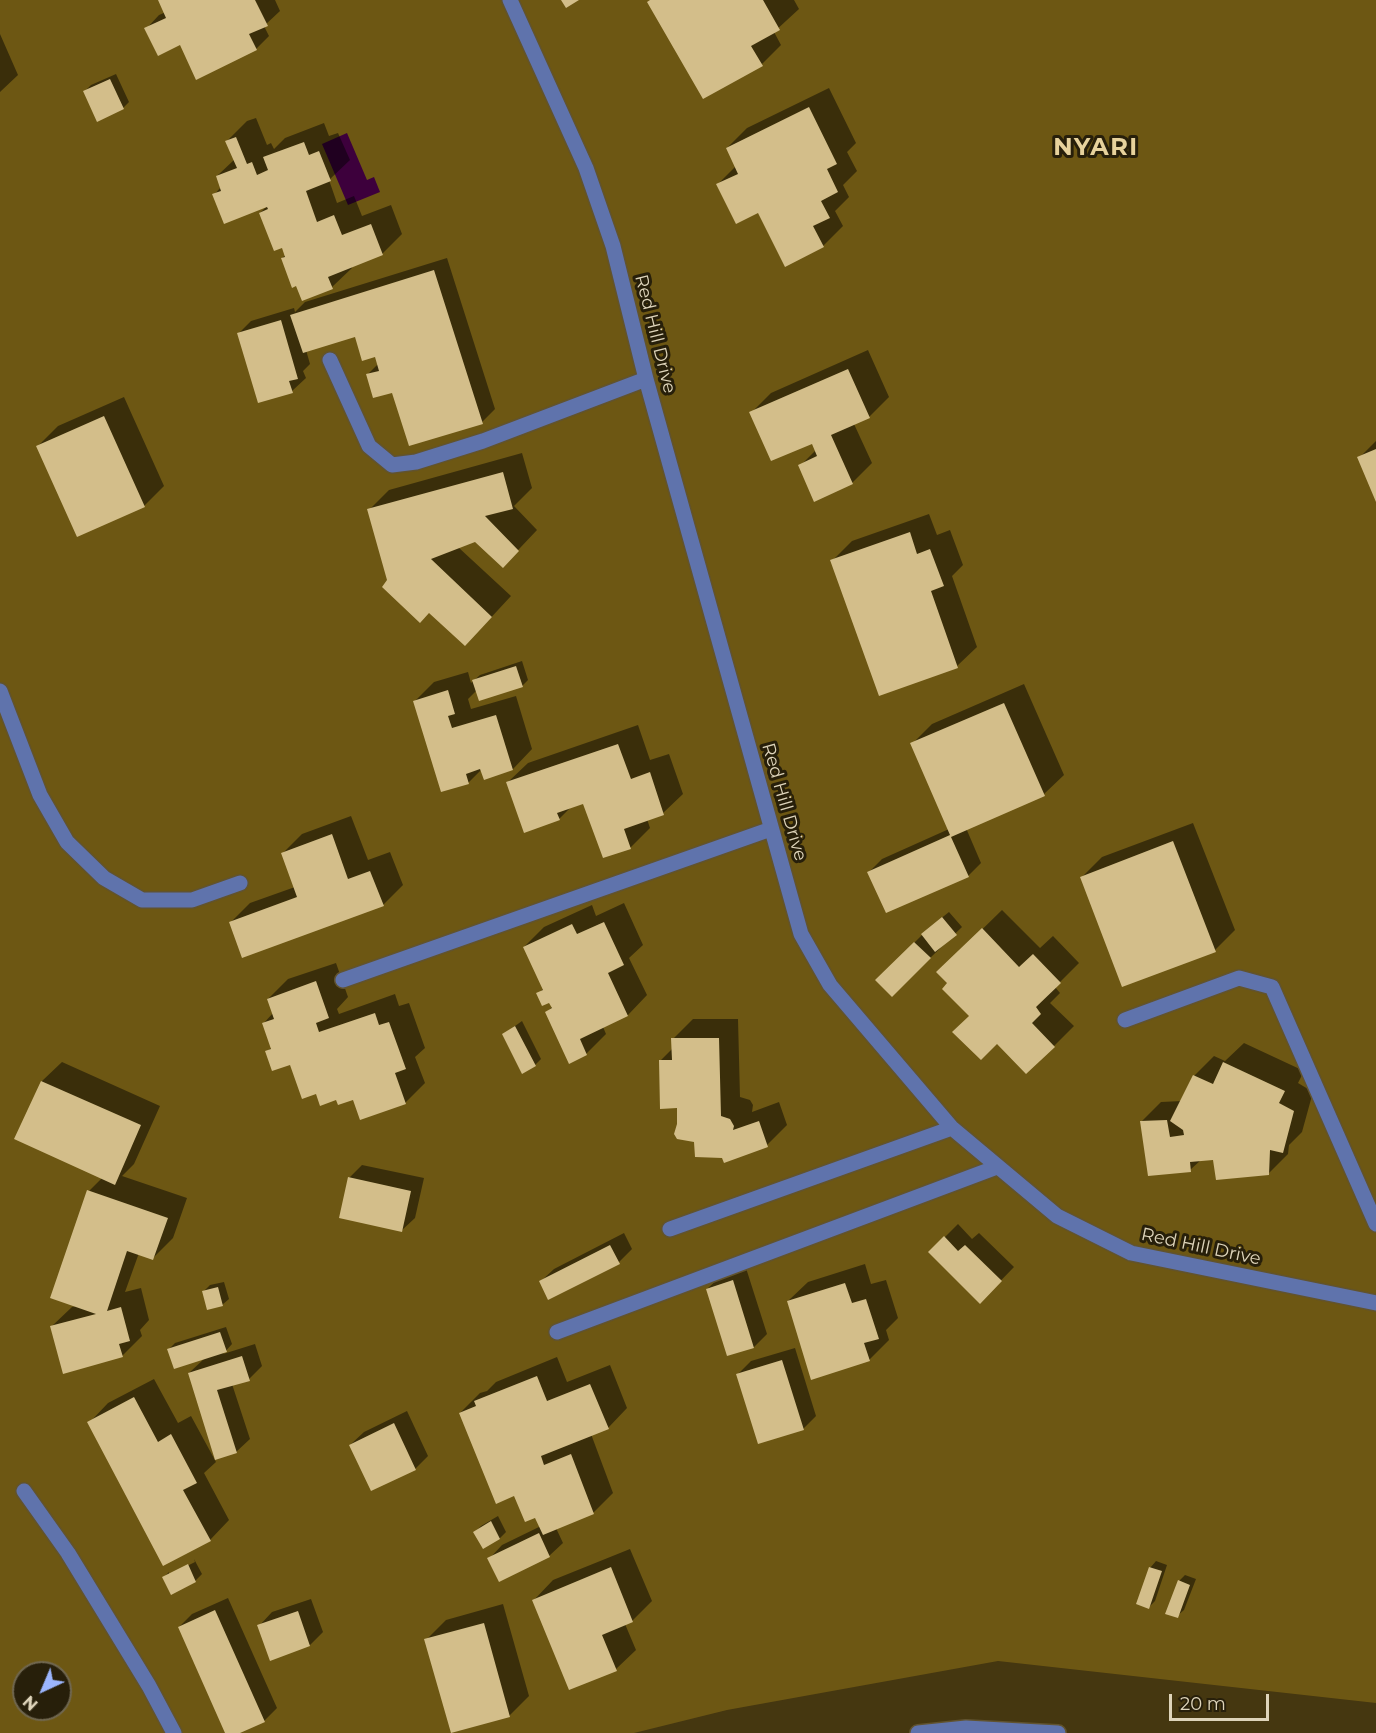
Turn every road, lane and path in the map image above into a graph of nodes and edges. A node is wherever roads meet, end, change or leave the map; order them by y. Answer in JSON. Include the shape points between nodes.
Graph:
{"nodes":[{"id":1,"x":510,"y":0,"type":"edge"},
{"id":2,"x":330,"y":360,"type":"dead end"},
{"id":3,"x":646,"y":379,"type":"junction"},
{"id":4,"x":0,"y":691,"type":"edge"},
{"id":5,"x":771,"y":828,"type":"junction"},
{"id":6,"x":240,"y":883,"type":"dead end"},
{"id":7,"x":343,"y":980,"type":"dead end"},
{"id":8,"x":1125,"y":1020,"type":"dead end"},
{"id":9,"x":952,"y":1128,"type":"junction"},
{"id":10,"x":997,"y":1167,"type":"junction"},
{"id":11,"x":1376,"y":1224,"type":"edge"},
{"id":12,"x":670,"y":1229,"type":"dead end"},
{"id":13,"x":1376,"y":1303,"type":"edge"},
{"id":14,"x":557,"y":1332,"type":"dead end"},
{"id":15,"x":24,"y":1491,"type":"dead end"},
{"id":16,"x":174,"y":1733,"type":"edge"},
{"id":17,"x":918,"y":1733,"type":"edge"},
{"id":18,"x":1058,"y":1733,"type":"edge"}],
"edges":[{"from":1,"to":3,"type":"street","name":"Red Hill Drive","via":[[586,168],[613,246]]},
{"from":2,"to":3,"type":"street","via":[[369,446],[392,465],[416,462],[483,441]]},
{"from":3,"to":5,"type":"street","name":"Red Hill Drive"},
{"from":4,"to":6,"type":"street","via":[[40,795],[67,842],[104,878],[142,900],[192,900]]},
{"from":5,"to":7,"type":"street"},
{"from":5,"to":9,"type":"street","name":"Red Hill Drive","via":[[801,934],[830,985]]},
{"from":8,"to":11,"type":"street","via":[[1239,978],[1272,987]]},
{"from":9,"to":10,"type":"street","name":"Red Hill Drive"},
{"from":9,"to":12,"type":"street"},
{"from":10,"to":13,"type":"street","name":"Red Hill Drive","via":[[1057,1216],[1131,1252]]},
{"from":10,"to":14,"type":"street"},
{"from":15,"to":16,"type":"street","via":[[68,1553],[150,1686]]},
{"from":17,"to":18,"type":"street","via":[[966,1728]]}]}
